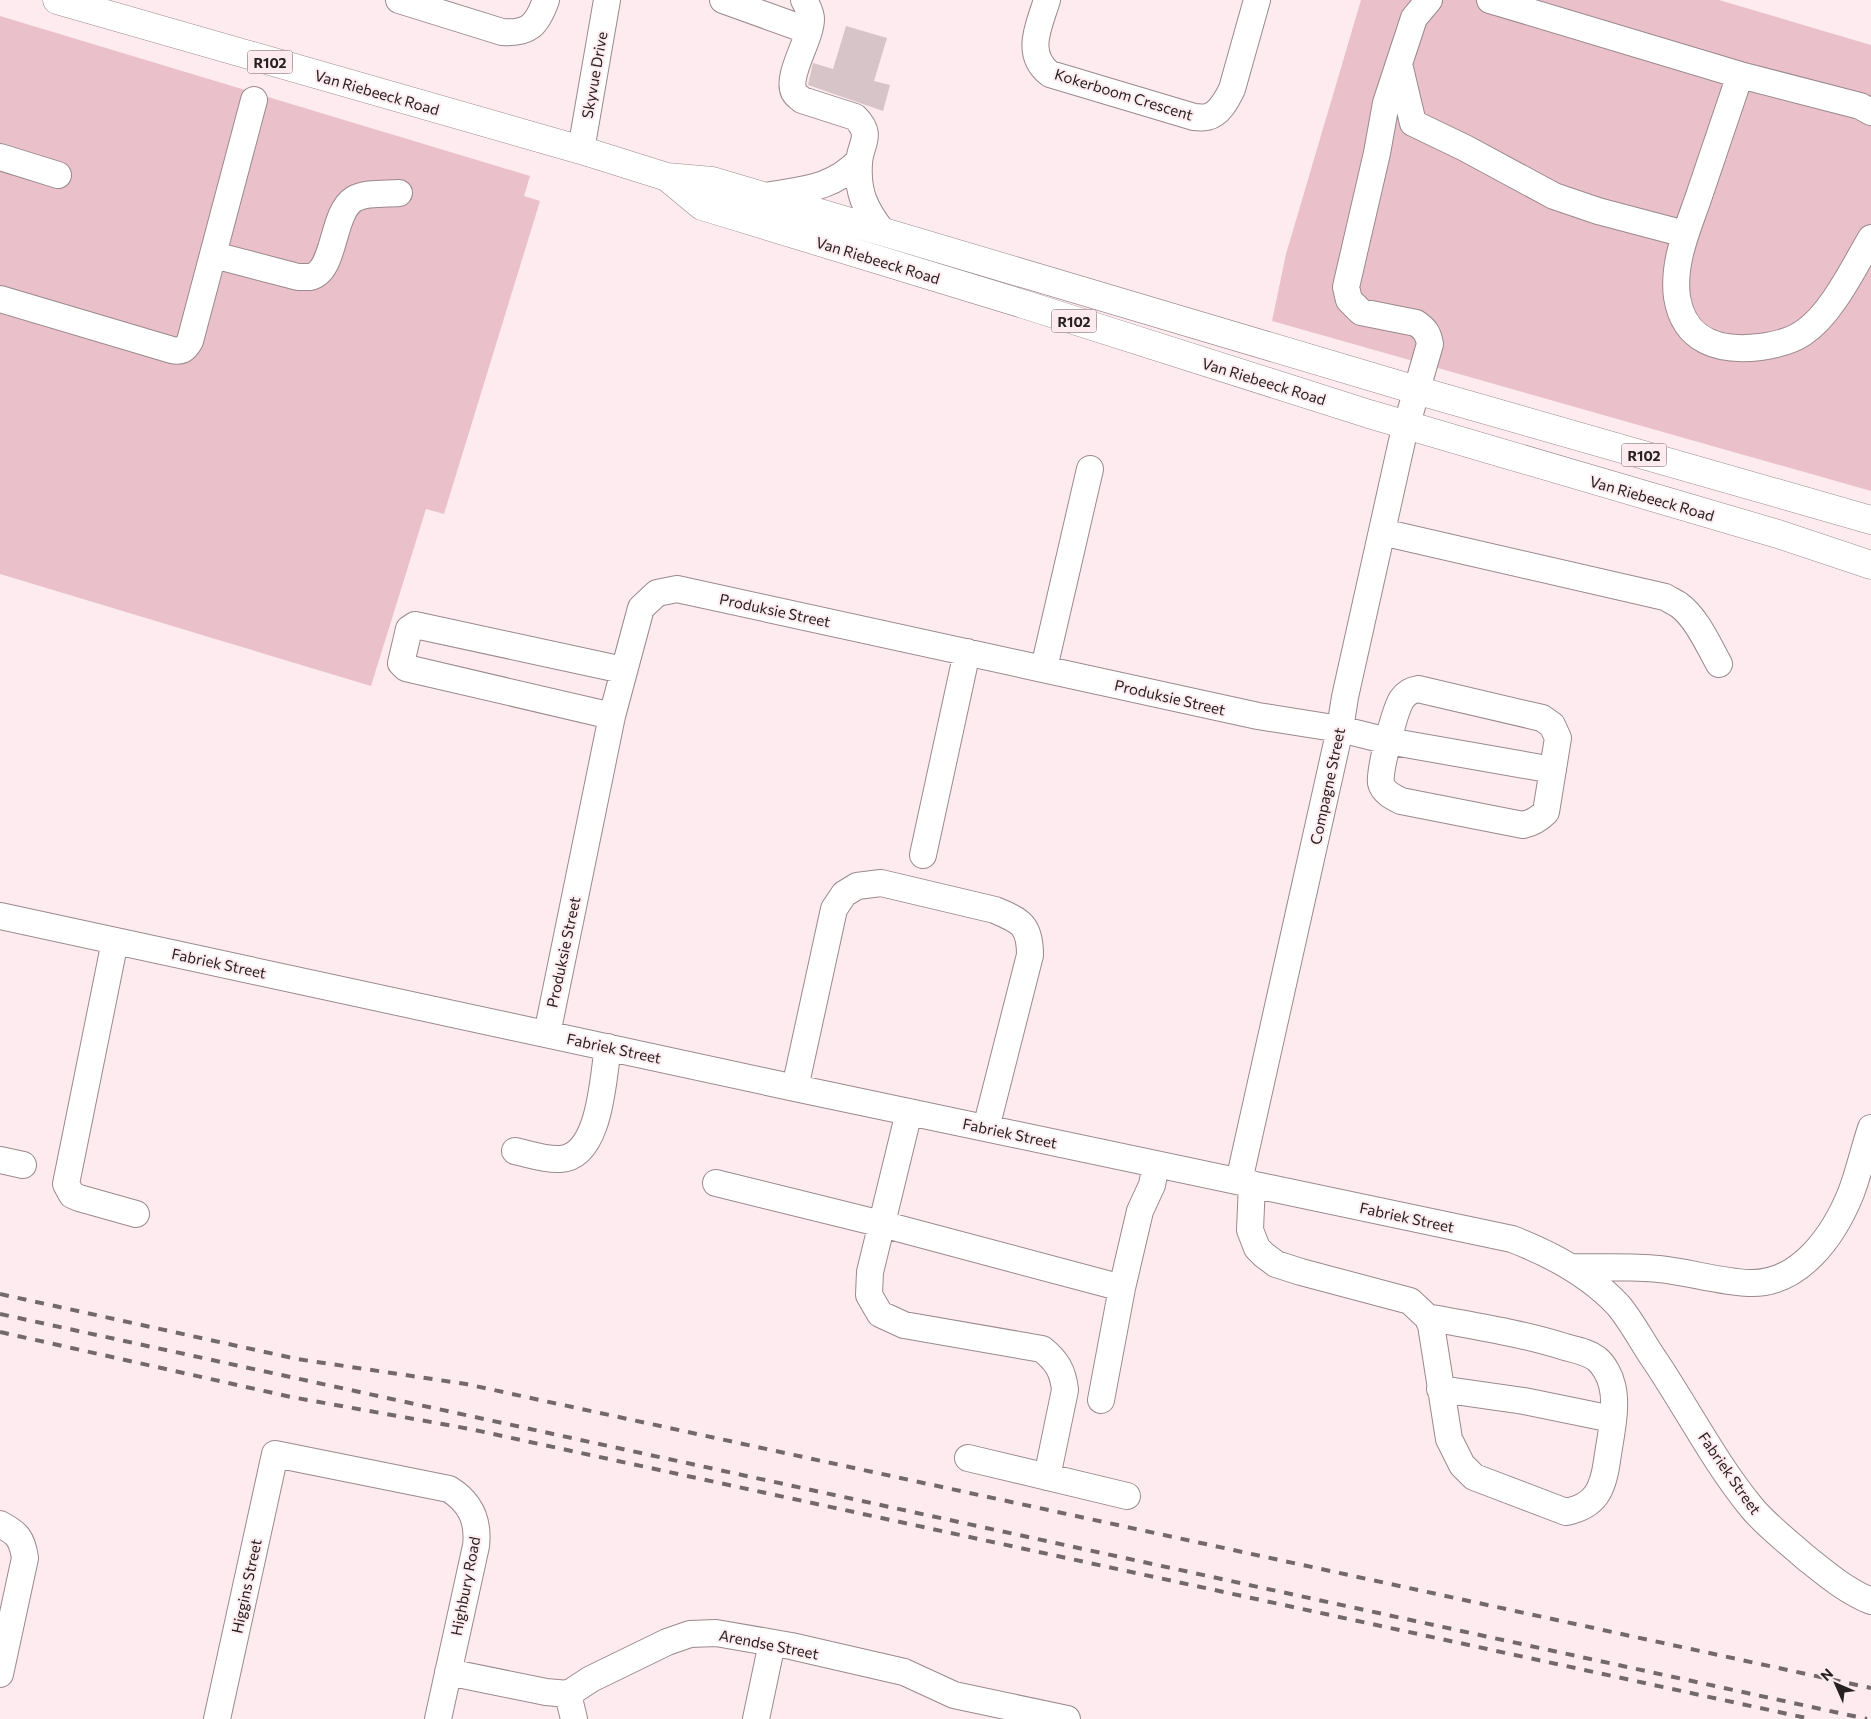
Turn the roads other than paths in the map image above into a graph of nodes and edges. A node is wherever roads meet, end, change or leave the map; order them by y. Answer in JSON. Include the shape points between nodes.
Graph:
{"nodes":[{"id":1,"x":57,"y":0,"type":"edge"},
{"id":2,"x":399,"y":0,"type":"edge"},
{"id":3,"x":546,"y":0,"type":"edge"},
{"id":4,"x":608,"y":0,"type":"edge"},
{"id":5,"x":723,"y":0,"type":"edge"},
{"id":6,"x":804,"y":0,"type":"edge"},
{"id":7,"x":1047,"y":0,"type":"edge"},
{"id":8,"x":1257,"y":0,"type":"edge"},
{"id":9,"x":1429,"y":0,"type":"edge"},
{"id":10,"x":1490,"y":0,"type":"edge"},
{"id":11,"x":809,"y":31,"type":"junction"},
{"id":12,"x":1399,"y":64,"type":"junction"},
{"id":13,"x":1740,"y":75,"type":"junction"},
{"id":14,"x":254,"y":100,"type":"dead end"},
{"id":15,"x":1871,"y":112,"type":"edge"},
{"id":16,"x":1413,"y":123,"type":"junction"},
{"id":17,"x":581,"y":150,"type":"junction"},
{"id":18,"x":1377,"y":153,"type":"junction"},
{"id":19,"x":0,"y":157,"type":"edge"},
{"id":20,"x":859,"y":161,"type":"junction"},
{"id":21,"x":58,"y":175,"type":"dead end"},
{"id":22,"x":667,"y":178,"type":"junction"},
{"id":23,"x":399,"y":193,"type":"dead end"},
{"id":24,"x":766,"y":196,"type":"junction"},
{"id":25,"x":882,"y":231,"type":"junction"},
{"id":26,"x":1686,"y":234,"type":"junction"},
{"id":27,"x":1871,"y":238,"type":"edge"},
{"id":28,"x":214,"y":256,"type":"junction"},
{"id":29,"x":0,"y":299,"type":"edge"},
{"id":30,"x":1416,"y":390,"type":"junction"},
{"id":31,"x":1406,"y":425,"type":"junction"},
{"id":32,"x":1090,"y":469,"type":"dead end"},
{"id":33,"x":1871,"y":520,"type":"edge"},
{"id":34,"x":1382,"y":532,"type":"junction"},
{"id":35,"x":1871,"y":566,"type":"edge"},
{"id":36,"x":967,"y":652,"type":"junction"},
{"id":37,"x":1719,"y":664,"type":"dead end"},
{"id":38,"x":1044,"y":668,"type":"junction"},
{"id":39,"x":623,"y":670,"type":"junction"},
{"id":40,"x":612,"y":716,"type":"junction"},
{"id":41,"x":1340,"y":729,"type":"junction"},
{"id":42,"x":1388,"y":741,"type":"junction"},
{"id":43,"x":1553,"y":770,"type":"junction"},
{"id":44,"x":923,"y":855,"type":"dead end"},
{"id":45,"x":0,"y":916,"type":"edge"},
{"id":46,"x":115,"y":940,"type":"junction"},
{"id":47,"x":547,"y":1034,"type":"junction"},
{"id":48,"x":608,"y":1046,"type":"junction"},
{"id":49,"x":795,"y":1088,"type":"junction"},
{"id":50,"x":908,"y":1112,"type":"junction"},
{"id":51,"x":986,"y":1128,"type":"junction"},
{"id":52,"x":1871,"y":1128,"type":"edge"},
{"id":53,"x":515,"y":1151,"type":"dead end"},
{"id":54,"x":1156,"y":1164,"type":"junction"},
{"id":55,"x":716,"y":1183,"type":"dead end"},
{"id":56,"x":1246,"y":1183,"type":"junction"},
{"id":57,"x":136,"y":1214,"type":"dead end"},
{"id":58,"x":882,"y":1224,"type":"junction"},
{"id":59,"x":1571,"y":1267,"type":"junction"},
{"id":60,"x":1122,"y":1288,"type":"junction"},
{"id":61,"x":1427,"y":1317,"type":"junction"},
{"id":62,"x":1440,"y":1389,"type":"junction"},
{"id":63,"x":1101,"y":1400,"type":"dead end"},
{"id":64,"x":1612,"y":1419,"type":"junction"},
{"id":65,"x":275,"y":1454,"type":"joint"},
{"id":66,"x":968,"y":1458,"type":"dead end"},
{"id":67,"x":1047,"y":1476,"type":"junction"},
{"id":68,"x":1127,"y":1496,"type":"dead end"},
{"id":69,"x":0,"y":1524,"type":"edge"},
{"id":70,"x":1871,"y":1601,"type":"edge"},
{"id":71,"x":772,"y":1643,"type":"junction"},
{"id":72,"x":448,"y":1672,"type":"junction"},
{"id":73,"x":0,"y":1674,"type":"edge"},
{"id":74,"x":568,"y":1694,"type":"junction"},
{"id":75,"x":1052,"y":1717,"type":"edge"},
{"id":76,"x":217,"y":1719,"type":"edge"},
{"id":77,"x":438,"y":1719,"type":"edge"},
{"id":78,"x":574,"y":1719,"type":"edge"},
{"id":79,"x":756,"y":1719,"type":"edge"}],
"edges":[{"from":1,"to":17,"type":"main road","name":"Van Riebeeck Road","number":"R102"},
{"from":2,"to":3,"type":"street","via":[[502,32],[517,33],[532,28]]},
{"from":4,"to":17,"type":"street","name":"Skyvue Drive"},
{"from":5,"to":11,"type":"street"},
{"from":6,"to":11,"type":"street","via":[[811,19]]},
{"from":7,"to":8,"type":"street","name":"Kokerboom Crescent","via":[[1035,52],[1037,61],[1050,74],[1194,117],[1208,117],[1218,111],[1232,88]]},
{"from":9,"to":12,"type":"street","via":[[1414,18]]},
{"from":10,"to":13,"type":"street"},
{"from":11,"to":20,"type":"street","via":[[793,77],[795,95],[855,117],[861,123],[866,141]]},
{"from":12,"to":16,"type":"street"},
{"from":12,"to":18,"type":"street","via":[[1386,103]]},
{"from":13,"to":15,"type":"street","via":[[1860,106]]},
{"from":13,"to":26,"type":"street"},
{"from":14,"to":28,"type":"street"},
{"from":16,"to":18,"type":"street"},
{"from":16,"to":26,"type":"street","via":[[1554,196]]},
{"from":17,"to":22,"type":"main road","name":"Van Riebeeck Road","number":"R102"},
{"from":18,"to":30,"type":"street","name":"Compagne Street","via":[[1346,287],[1349,300],[1361,312],[1416,323],[1429,334],[1430,344]]},
{"from":19,"to":21,"type":"street"},
{"from":20,"to":24,"type":"street","via":[[834,181]]},
{"from":20,"to":25,"type":"street","via":[[860,193],[865,208]]},
{"from":22,"to":24,"type":"main road","name":"Van Riebeeck Road","number":"R102","via":[[712,180]]},
{"from":22,"to":31,"type":"main road","name":"Van Riebeeck Road","number":"R102","via":[[702,206]]},
{"from":23,"to":28,"type":"street","via":[[362,196],[349,202],[325,263],[310,277]]},
{"from":24,"to":25,"type":"main road","name":"Van Riebeeck Road","number":"R102"},
{"from":25,"to":30,"type":"main road","name":"Van Riebeeck Road","number":"R102"},
{"from":26,"to":27,"type":"street","via":[[1678,265],[1677,297],[1682,314],[1703,340],[1724,348],[1780,344],[1803,333],[1823,315]]},
{"from":28,"to":29,"type":"street","via":[[190,341],[179,352]]},
{"from":30,"to":31,"type":"street","name":"Compagne Street"},
{"from":30,"to":33,"type":"main road","name":"Van Riebeeck Road","number":"R102"},
{"from":31,"to":34,"type":"street","name":"Compagne Street"},
{"from":31,"to":35,"type":"main road","name":"Van Riebeeck Road","number":"R102","via":[[1778,534]]},
{"from":32,"to":38,"type":"street"},
{"from":34,"to":37,"type":"street","via":[[1665,597],[1680,605],[1689,615]]},
{"from":34,"to":41,"type":"street","name":"Compagne Street"},
{"from":36,"to":38,"type":"street","name":"Produksie Street"},
{"from":36,"to":39,"type":"street","name":"Produksie Street","via":[[677,588],[657,593],[641,608]]},
{"from":36,"to":44,"type":"street"},
{"from":38,"to":41,"type":"street","name":"Produksie Street","via":[[1258,716]]},
{"from":39,"to":40,"type":"street","name":"Produksie Street"},
{"from":39,"to":40,"type":"street","via":[[415,625],[409,629],[401,663],[406,668]]},
{"from":40,"to":47,"type":"street","name":"Produksie Street"},
{"from":41,"to":42,"type":"street","name":"Produksie Street"},
{"from":41,"to":56,"type":"street","name":"Compagne Street"},
{"from":42,"to":43,"type":"street","name":"Produksie Street"},
{"from":42,"to":43,"type":"street","via":[[1401,700],[1418,689],[1542,718],[1554,728],[1558,738]]},
{"from":42,"to":43,"type":"street","via":[[1381,783],[1391,796],[1400,801],[1523,825],[1546,812]]},
{"from":45,"to":46,"type":"street","name":"Fabriek Street"},
{"from":46,"to":47,"type":"street","name":"Fabriek Street"},
{"from":46,"to":57,"type":"street","via":[[66,1184],[72,1195],[79,1198]]},
{"from":47,"to":48,"type":"street","name":"Fabriek Street"},
{"from":48,"to":49,"type":"street","name":"Fabriek Street"},
{"from":48,"to":53,"type":"street","via":[[596,1121],[585,1144],[575,1154],[559,1159]]},
{"from":49,"to":50,"type":"street","name":"Fabriek Street"},
{"from":49,"to":51,"type":"street","via":[[834,909],[844,894],[857,886],[881,883],[1010,916],[1023,925],[1030,939],[1030,955]]},
{"from":50,"to":51,"type":"street","name":"Fabriek Street"},
{"from":50,"to":58,"type":"street"},
{"from":51,"to":54,"type":"street","name":"Fabriek Street"},
{"from":52,"to":59,"type":"street","via":[[1851,1192],[1839,1218],[1810,1257],[1784,1276],[1748,1283],[1658,1269]]},
{"from":54,"to":56,"type":"street","name":"Fabriek Street"},
{"from":54,"to":60,"type":"street","via":[[1152,1185],[1140,1211]]},
{"from":55,"to":58,"type":"street"},
{"from":56,"to":59,"type":"street","name":"Fabriek Street","via":[[1512,1239]]},
{"from":56,"to":61,"type":"street","name":"Compagne Street","via":[[1250,1230],[1257,1248],[1270,1260],[1302,1272],[1410,1301]]},
{"from":58,"to":60,"type":"street"},
{"from":58,"to":67,"type":"street","via":[[870,1272],[869,1296],[880,1314],[904,1325],[1042,1349],[1060,1367],[1065,1390]]},
{"from":59,"to":70,"type":"street","name":"Fabriek Street","via":[[1618,1306],[1752,1508],[1828,1576]]},
{"from":60,"to":63,"type":"street"},
{"from":61,"to":62,"type":"street","via":[[1431,1325]]},
{"from":61,"to":64,"type":"street","via":[[1548,1341],[1588,1354],[1598,1360],[1612,1384],[1615,1400]]},
{"from":62,"to":64,"type":"street","via":[[1524,1401]]},
{"from":62,"to":64,"type":"street","via":[[1449,1439],[1462,1465],[1474,1477],[1566,1512],[1580,1509],[1596,1497],[1604,1478]]},
{"from":65,"to":72,"type":"street","name":"Highbury Road","via":[[448,1489],[467,1504],[473,1514],[477,1535]]},
{"from":65,"to":76,"type":"street","name":"Higgins Street"},
{"from":66,"to":67,"type":"street"},
{"from":67,"to":68,"type":"street"},
{"from":69,"to":73,"type":"street","via":[[14,1531],[22,1543],[25,1558]]},
{"from":71,"to":74,"type":"street","name":"Arendse Street","via":[[716,1633],[690,1634],[591,1679]]},
{"from":71,"to":75,"type":"street","name":"Arendse Street","via":[[904,1672],[954,1695]]},
{"from":71,"to":79,"type":"street"},
{"from":72,"to":74,"type":"street"},
{"from":72,"to":77,"type":"street","name":"Highbury Road"},
{"from":74,"to":78,"type":"street"}]}
